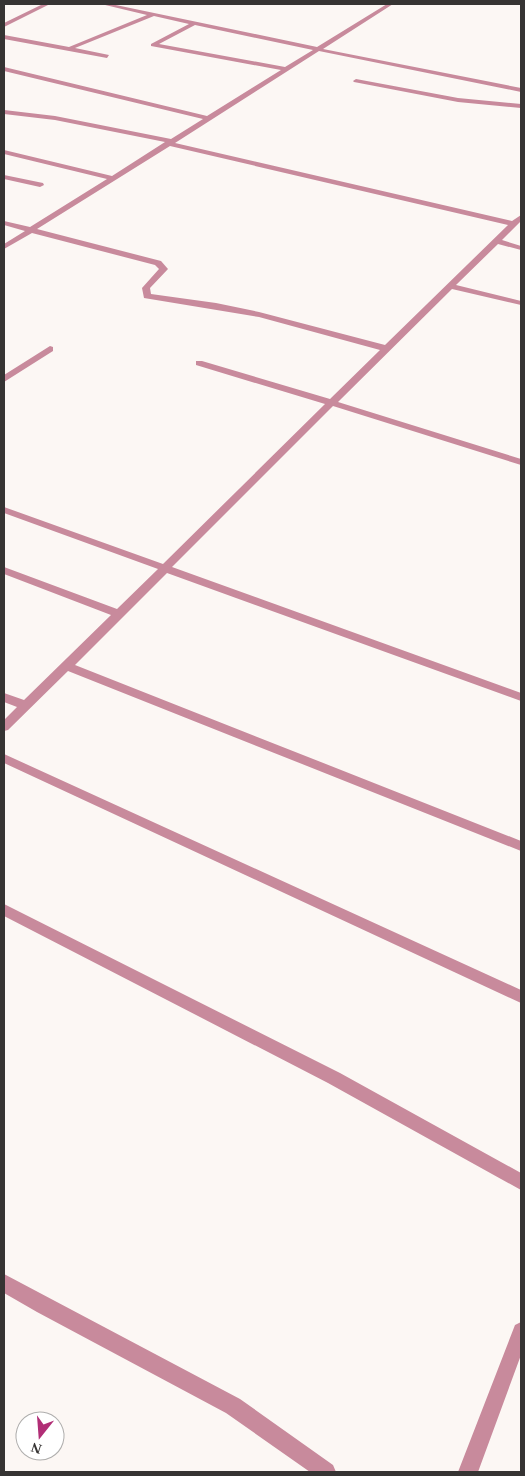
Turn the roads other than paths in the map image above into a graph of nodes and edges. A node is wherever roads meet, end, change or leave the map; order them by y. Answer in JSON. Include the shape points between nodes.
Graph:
{"nodes":[{"id":1,"x":47,"y":4,"type":"edge"},
{"id":2,"x":104,"y":4,"type":"edge"},
{"id":3,"x":390,"y":4,"type":"edge"},
{"id":4,"x":154,"y":15,"type":"junction"},
{"id":5,"x":195,"y":23,"type":"junction"},
{"id":6,"x":4,"y":25,"type":"edge"},
{"id":7,"x":4,"y":37,"type":"edge"},
{"id":8,"x":71,"y":48,"type":"junction"},
{"id":9,"x":318,"y":49,"type":"junction"},
{"id":10,"x":107,"y":56,"type":"dead end"},
{"id":11,"x":4,"y":69,"type":"edge"},
{"id":12,"x":284,"y":69,"type":"junction"},
{"id":13,"x":356,"y":81,"type":"dead end"},
{"id":14,"x":521,"y":90,"type":"edge"},
{"id":15,"x":521,"y":106,"type":"edge"},
{"id":16,"x":4,"y":112,"type":"edge"},
{"id":17,"x":206,"y":118,"type":"junction"},
{"id":18,"x":169,"y":142,"type":"junction"},
{"id":19,"x":4,"y":152,"type":"edge"},
{"id":20,"x":4,"y":177,"type":"edge"},
{"id":21,"x":113,"y":178,"type":"junction"},
{"id":22,"x":40,"y":185,"type":"dead end"},
{"id":23,"x":517,"y":220,"type":"edge"},
{"id":24,"x":4,"y":223,"type":"edge"},
{"id":25,"x":32,"y":230,"type":"junction"},
{"id":26,"x":496,"y":241,"type":"junction"},
{"id":27,"x":4,"y":247,"type":"edge"},
{"id":28,"x":521,"y":248,"type":"edge"},
{"id":29,"x":450,"y":286,"type":"junction"},
{"id":30,"x":521,"y":303,"type":"edge"},
{"id":31,"x":388,"y":348,"type":"junction"},
{"id":32,"x":50,"y":349,"type":"dead end"},
{"id":33,"x":199,"y":363,"type":"dead end"},
{"id":34,"x":4,"y":380,"type":"edge"},
{"id":35,"x":330,"y":402,"type":"junction"},
{"id":36,"x":521,"y":462,"type":"edge"},
{"id":37,"x":4,"y":510,"type":"edge"},
{"id":38,"x":166,"y":568,"type":"junction"},
{"id":39,"x":4,"y":570,"type":"edge"},
{"id":40,"x":119,"y":614,"type":"junction"},
{"id":41,"x":66,"y":666,"type":"junction"},
{"id":42,"x":4,"y":697,"type":"edge"},
{"id":43,"x":521,"y":697,"type":"edge"},
{"id":44,"x":26,"y":706,"type":"junction"},
{"id":45,"x":4,"y":727,"type":"edge"},
{"id":46,"x":4,"y":758,"type":"edge"},
{"id":47,"x":521,"y":846,"type":"edge"},
{"id":48,"x":4,"y":910,"type":"edge"},
{"id":49,"x":521,"y":997,"type":"edge"},
{"id":50,"x":521,"y":1182,"type":"edge"},
{"id":51,"x":4,"y":1283,"type":"edge"},
{"id":52,"x":521,"y":1330,"type":"edge"},
{"id":53,"x":326,"y":1472,"type":"edge"},
{"id":54,"x":468,"y":1472,"type":"edge"}],
"edges":[{"from":1,"to":6,"type":"street"},
{"from":2,"to":4,"type":"street"},
{"from":3,"to":9,"type":"street"},
{"from":4,"to":5,"type":"street"},
{"from":4,"to":8,"type":"street"},
{"from":5,"to":9,"type":"street"},
{"from":5,"to":12,"type":"street","via":[[153,45]]},
{"from":7,"to":8,"type":"street"},
{"from":8,"to":10,"type":"street"},
{"from":9,"to":12,"type":"street"},
{"from":9,"to":14,"type":"street"},
{"from":11,"to":17,"type":"street"},
{"from":12,"to":17,"type":"street"},
{"from":13,"to":15,"type":"street","via":[[458,100]]},
{"from":16,"to":18,"type":"street","via":[[55,118]]},
{"from":17,"to":18,"type":"street"},
{"from":18,"to":21,"type":"street"},
{"from":18,"to":23,"type":"street"},
{"from":19,"to":21,"type":"street"},
{"from":20,"to":22,"type":"street"},
{"from":21,"to":25,"type":"street"},
{"from":23,"to":26,"type":"street"},
{"from":24,"to":25,"type":"street"},
{"from":25,"to":27,"type":"street"},
{"from":25,"to":31,"type":"street","via":[[158,263],[164,269],[146,288],[147,296],[170,302],[216,306]]},
{"from":26,"to":28,"type":"street"},
{"from":26,"to":29,"type":"street"},
{"from":29,"to":30,"type":"street"},
{"from":29,"to":31,"type":"street"},
{"from":31,"to":35,"type":"street"},
{"from":32,"to":34,"type":"street"},
{"from":33,"to":35,"type":"street"},
{"from":35,"to":36,"type":"street"},
{"from":35,"to":38,"type":"street"},
{"from":37,"to":38,"type":"street"},
{"from":38,"to":40,"type":"street"},
{"from":38,"to":43,"type":"street"},
{"from":39,"to":40,"type":"street"},
{"from":40,"to":41,"type":"street"},
{"from":41,"to":44,"type":"street"},
{"from":41,"to":47,"type":"street"},
{"from":42,"to":44,"type":"street"},
{"from":44,"to":45,"type":"street"},
{"from":46,"to":49,"type":"street"},
{"from":48,"to":50,"type":"street","via":[[334,1078]]},
{"from":51,"to":53,"type":"street","via":[[233,1406]]},
{"from":52,"to":54,"type":"street"}]}
